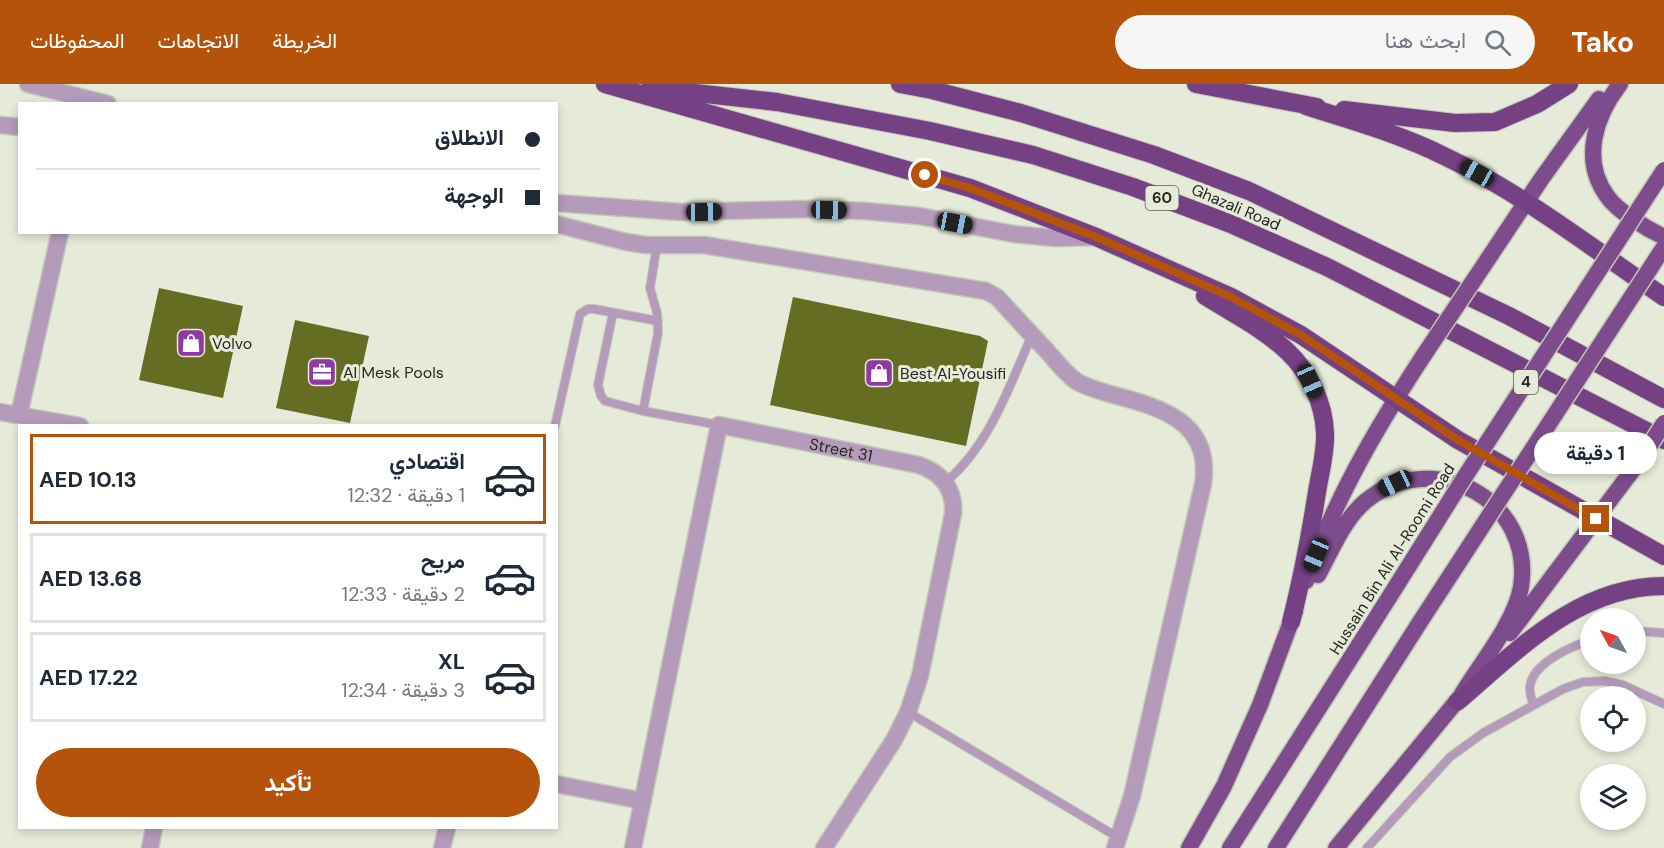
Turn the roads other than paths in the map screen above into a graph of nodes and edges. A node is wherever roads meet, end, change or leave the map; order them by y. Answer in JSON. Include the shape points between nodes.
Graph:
{"nodes":[{"id":1,"x":28,"y":84,"type":"edge"},
{"id":2,"x":70,"y":84,"type":"edge"},
{"id":3,"x":605,"y":84,"type":"edge"},
{"id":4,"x":618,"y":84,"type":"edge"},
{"id":5,"x":900,"y":84,"type":"edge"},
{"id":6,"x":1196,"y":84,"type":"edge"},
{"id":7,"x":1569,"y":84,"type":"edge"},
{"id":8,"x":1611,"y":84,"type":"edge"},
{"id":9,"x":1620,"y":84,"type":"edge"},
{"id":10,"x":90,"y":102,"type":"edge"},
{"id":11,"x":1306,"y":106,"type":"junction"},
{"id":12,"x":0,"y":125,"type":"edge"},
{"id":13,"x":18,"y":127,"type":"edge"},
{"id":14,"x":1664,"y":170,"type":"edge"},
{"id":15,"x":558,"y":203,"type":"edge"},
{"id":16,"x":1525,"y":203,"type":"junction"},
{"id":17,"x":558,"y":225,"type":"edge"},
{"id":18,"x":60,"y":234,"type":"edge"},
{"id":19,"x":1096,"y":237,"type":"junction"},
{"id":20,"x":1664,"y":237,"type":"edge"},
{"id":21,"x":657,"y":245,"type":"junction"},
{"id":22,"x":1664,"y":247,"type":"edge"},
{"id":23,"x":1158,"y":265,"type":"junction"},
{"id":24,"x":1664,"y":297,"type":"edge"},
{"id":25,"x":613,"y":313,"type":"junction"},
{"id":26,"x":658,"y":321,"type":"junction"},
{"id":27,"x":1032,"y":335,"type":"junction"},
{"id":28,"x":1397,"y":398,"type":"junction"},
{"id":29,"x":1664,"y":399,"type":"edge"},
{"id":30,"x":643,"y":411,"type":"junction"},
{"id":31,"x":0,"y":412,"type":"edge"},
{"id":32,"x":20,"y":415,"type":"junction"},
{"id":33,"x":1664,"y":423,"type":"edge"},
{"id":34,"x":69,"y":424,"type":"edge"},
{"id":35,"x":555,"y":424,"type":"edge"},
{"id":36,"x":719,"y":425,"type":"junction"},
{"id":37,"x":1664,"y":440,"type":"edge"},
{"id":38,"x":946,"y":482,"type":"junction"},
{"id":39,"x":1596,"y":519,"type":"junction"},
{"id":40,"x":1664,"y":556,"type":"edge"},
{"id":41,"x":1664,"y":586,"type":"edge"},
{"id":42,"x":1291,"y":622,"type":"junction"},
{"id":43,"x":1646,"y":632,"type":"edge"},
{"id":44,"x":1664,"y":633,"type":"edge"},
{"id":45,"x":1580,"y":644,"type":"edge"},
{"id":46,"x":1456,"y":702,"type":"junction"},
{"id":47,"x":1664,"y":704,"type":"edge"},
{"id":48,"x":1533,"y":705,"type":"junction"},
{"id":49,"x":908,"y":712,"type":"junction"},
{"id":50,"x":558,"y":784,"type":"edge"},
{"id":51,"x":643,"y":801,"type":"junction"},
{"id":52,"x":154,"y":829,"type":"edge"},
{"id":53,"x":447,"y":829,"type":"edge"},
{"id":54,"x":1117,"y":843,"type":"edge"},
{"id":55,"x":1369,"y":847,"type":"edge"},
{"id":56,"x":150,"y":848,"type":"edge"},
{"id":57,"x":442,"y":848,"type":"edge"},
{"id":58,"x":633,"y":848,"type":"edge"},
{"id":59,"x":824,"y":848,"type":"edge"},
{"id":60,"x":1189,"y":848,"type":"edge"},
{"id":61,"x":1230,"y":848,"type":"edge"},
{"id":62,"x":1276,"y":848,"type":"edge"},
{"id":63,"x":1336,"y":848,"type":"edge"}],
"edges":[{"from":1,"to":10,"type":"street"},
{"from":2,"to":10,"type":"street","via":[[85,93]]},
{"from":3,"to":19,"type":"highway","via":[[970,188]]},
{"from":4,"to":37,"type":"highway","name":"Ghazali Road","number":"60","via":[[777,102],[930,131],[1032,155],[1133,187],[1231,224],[1327,267]]},
{"from":5,"to":29,"type":"highway","name":"Ghazali Road","number":"60","via":[[1021,113],[1154,155],[1249,191],[1509,316]]},
{"from":6,"to":11,"type":"highway"},
{"from":7,"to":11,"type":"highway","via":[[1538,104],[1495,122],[1455,123]]},
{"from":8,"to":16,"type":"highway"},
{"from":9,"to":20,"type":"highway","via":[[1607,100],[1597,123],[1593,149],[1597,175],[1616,207]]},
{"from":11,"to":16,"type":"highway","via":[[1443,155]]},
{"from":12,"to":13,"type":"street"},
{"from":14,"to":61,"type":"highway","name":"Hussain Bin Ali Al-Roomi Road","number":"4","bridge":true},
{"from":15,"to":19,"type":"street","via":[[681,212],[865,211],[919,216],[1014,234]]},
{"from":16,"to":24,"type":"highway"},
{"from":16,"to":28,"type":"highway","bridge":true},
{"from":17,"to":21,"type":"street","via":[[626,242]]},
{"from":18,"to":32,"type":"street"},
{"from":19,"to":23,"type":"highway"},
{"from":21,"to":26,"type":"lane","via":[[650,288]]},
{"from":21,"to":27,"type":"street","via":[[704,245],[980,289],[997,297]]},
{"from":22,"to":62,"type":"highway","bridge":true},
{"from":23,"to":28,"type":"highway","via":[[1231,297],[1301,335]]},
{"from":23,"to":42,"type":"highway","via":[[1276,341],[1300,366],[1318,398],[1325,435],[1311,529]]},
{"from":25,"to":26,"type":"lane"},
{"from":25,"to":30,"type":"lane","via":[[598,391],[610,404]]},
{"from":25,"to":35,"type":"lane","via":[[588,309],[579,318]]},
{"from":26,"to":30,"type":"lane"},
{"from":27,"to":38,"type":"lane","via":[[983,439]]},
{"from":27,"to":54,"type":"street","via":[[1083,385],[1150,404],[1175,417],[1193,433],[1204,462],[1198,507],[1132,796]]},
{"from":28,"to":39,"type":"highway","via":[[1458,440]]},
{"from":28,"to":42,"type":"highway","via":[[1378,426],[1334,512]]},
{"from":30,"to":36,"type":"lane"},
{"from":31,"to":32,"type":"street"},
{"from":32,"to":34,"type":"street"},
{"from":33,"to":39,"type":"highway","bridge":true},
{"from":36,"to":38,"type":"street","name":"Street 31","via":[[919,465]]},
{"from":36,"to":51,"type":"street"},
{"from":38,"to":49,"type":"street","via":[[953,499],[953,514],[920,676]]},
{"from":39,"to":40,"type":"highway"},
{"from":39,"to":46,"type":"highway"},
{"from":41,"to":46,"type":"highway","via":[[1625,590],[1575,609],[1546,627]]},
{"from":42,"to":46,"type":"highway","via":[[1348,520],[1369,498],[1395,483],[1425,478],[1468,487],[1503,515],[1517,542],[1522,571],[1512,615]]},
{"from":42,"to":60,"type":"highway","via":[[1224,786]]},
{"from":43,"to":44,"type":"lane"},
{"from":45,"to":48,"type":"lane","via":[[1561,653],[1532,678]]},
{"from":46,"to":63,"type":"highway"},
{"from":47,"to":48,"type":"lane","via":[[1623,685],[1594,680],[1573,684]]},
{"from":48,"to":55,"type":"lane","via":[[1483,733],[1450,758]]},
{"from":49,"to":54,"type":"lane"},
{"from":49,"to":59,"type":"street"},
{"from":50,"to":51,"type":"street"},
{"from":51,"to":58,"type":"street"},
{"from":52,"to":56,"type":"street"},
{"from":53,"to":57,"type":"street"}]}
